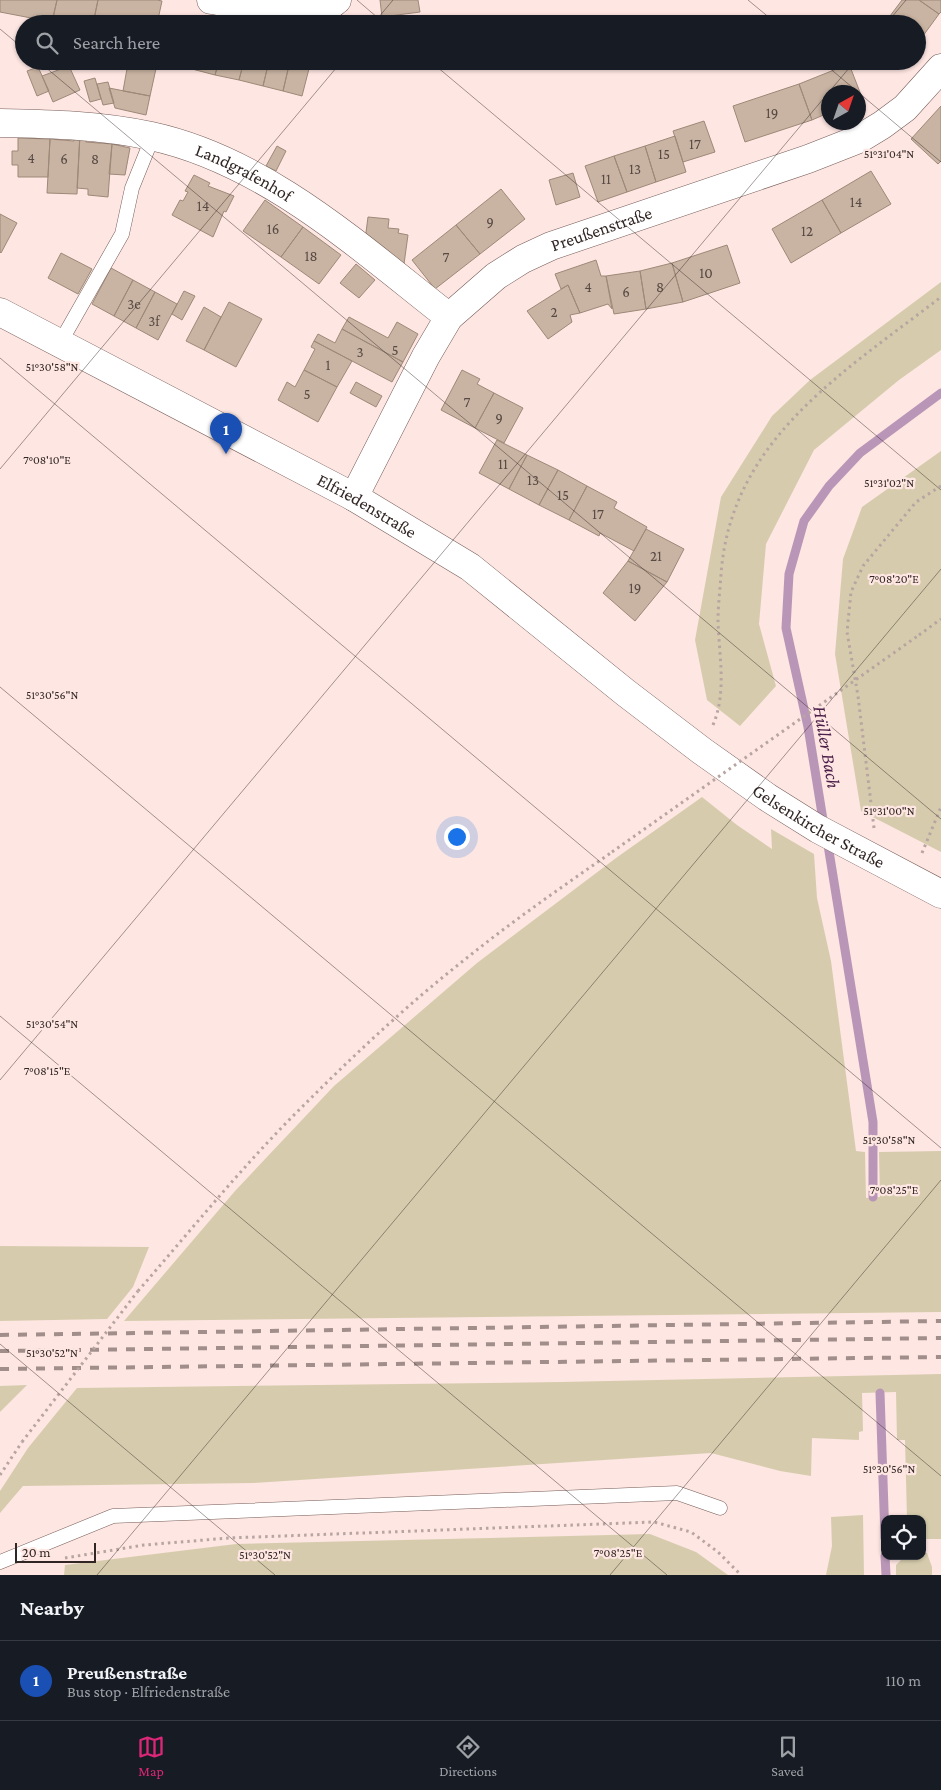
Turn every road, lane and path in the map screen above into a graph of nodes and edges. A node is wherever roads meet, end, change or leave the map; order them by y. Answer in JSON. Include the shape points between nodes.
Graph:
{"nodes":[{"id":1,"x":211,"y":0,"type":"edge"},
{"id":2,"x":337,"y":0,"type":"edge"},
{"id":3,"x":941,"y":68,"type":"edge"},
{"id":4,"x":0,"y":123,"type":"edge"},
{"id":5,"x":153,"y":136,"type":"junction"},
{"id":6,"x":941,"y":297,"type":"edge"},
{"id":7,"x":0,"y":312,"type":"edge"},
{"id":8,"x":449,"y":317,"type":"junction"},
{"id":9,"x":60,"y":343,"type":"junction"},
{"id":10,"x":941,"y":486,"type":"edge"},
{"id":11,"x":354,"y":497,"type":"junction"},
{"id":12,"x":941,"y":619,"type":"edge"},
{"id":13,"x":702,"y":751,"type":"junction"},
{"id":14,"x":869,"y":807,"type":"dead end"},
{"id":15,"x":941,"y":807,"type":"edge"},
{"id":16,"x":912,"y":880,"type":"junction"},
{"id":17,"x":941,"y":894,"type":"edge"},
{"id":18,"x":0,"y":1475,"type":"edge"},
{"id":19,"x":720,"y":1508,"type":"dead end"},
{"id":20,"x":44,"y":1544,"type":"junction"},
{"id":21,"x":0,"y":1562,"type":"edge"},
{"id":22,"x":741,"y":1575,"type":"edge"}],
"edges":[{"from":1,"to":2,"type":"street","via":[[279,11],[308,12],[324,9]]},
{"from":3,"to":8,"type":"street","name":"Preußenstraße","via":[[905,108],[859,139],[808,160],[551,246],[496,276]]},
{"from":4,"to":5,"type":"street","name":"Landgrafenhof","via":[[77,124]]},
{"from":5,"to":8,"type":"street","name":"Landgrafenhof","via":[[230,164],[286,193]]},
{"from":5,"to":9,"type":"lane","via":[[132,188],[122,234]]},
{"from":6,"to":13,"type":"path","via":[[826,386],[786,424],[744,489],[722,556],[718,620],[720,709]]},
{"from":7,"to":9,"type":"street","name":"Elfriedenstraße"},
{"from":8,"to":11,"type":"street","name":"Preußenstraße"},
{"from":9,"to":11,"type":"street","name":"Elfriedenstraße"},
{"from":10,"to":14,"type":"path","via":[[916,502],[863,566],[852,592],[847,632],[858,696]]},
{"from":11,"to":13,"type":"street","name":"Elfriedenstraße","via":[[470,567]]},
{"from":12,"to":18,"type":"path","bridge":true,"via":[[498,933],[390,1025],[303,1106],[224,1192],[138,1292]]},
{"from":13,"to":16,"type":"street","name":"Gelsenkircher Straße","via":[[767,797]]},
{"from":15,"to":16,"type":"path"},
{"from":16,"to":17,"type":"street","name":"Gelsenkircher Straße"},
{"from":19,"to":20,"type":"lane","via":[[677,1493],[114,1516]]},
{"from":20,"to":21,"type":"lane"},
{"from":20,"to":22,"type":"path","via":[[67,1560],[144,1545],[229,1538],[654,1522],[691,1532]]}]}
